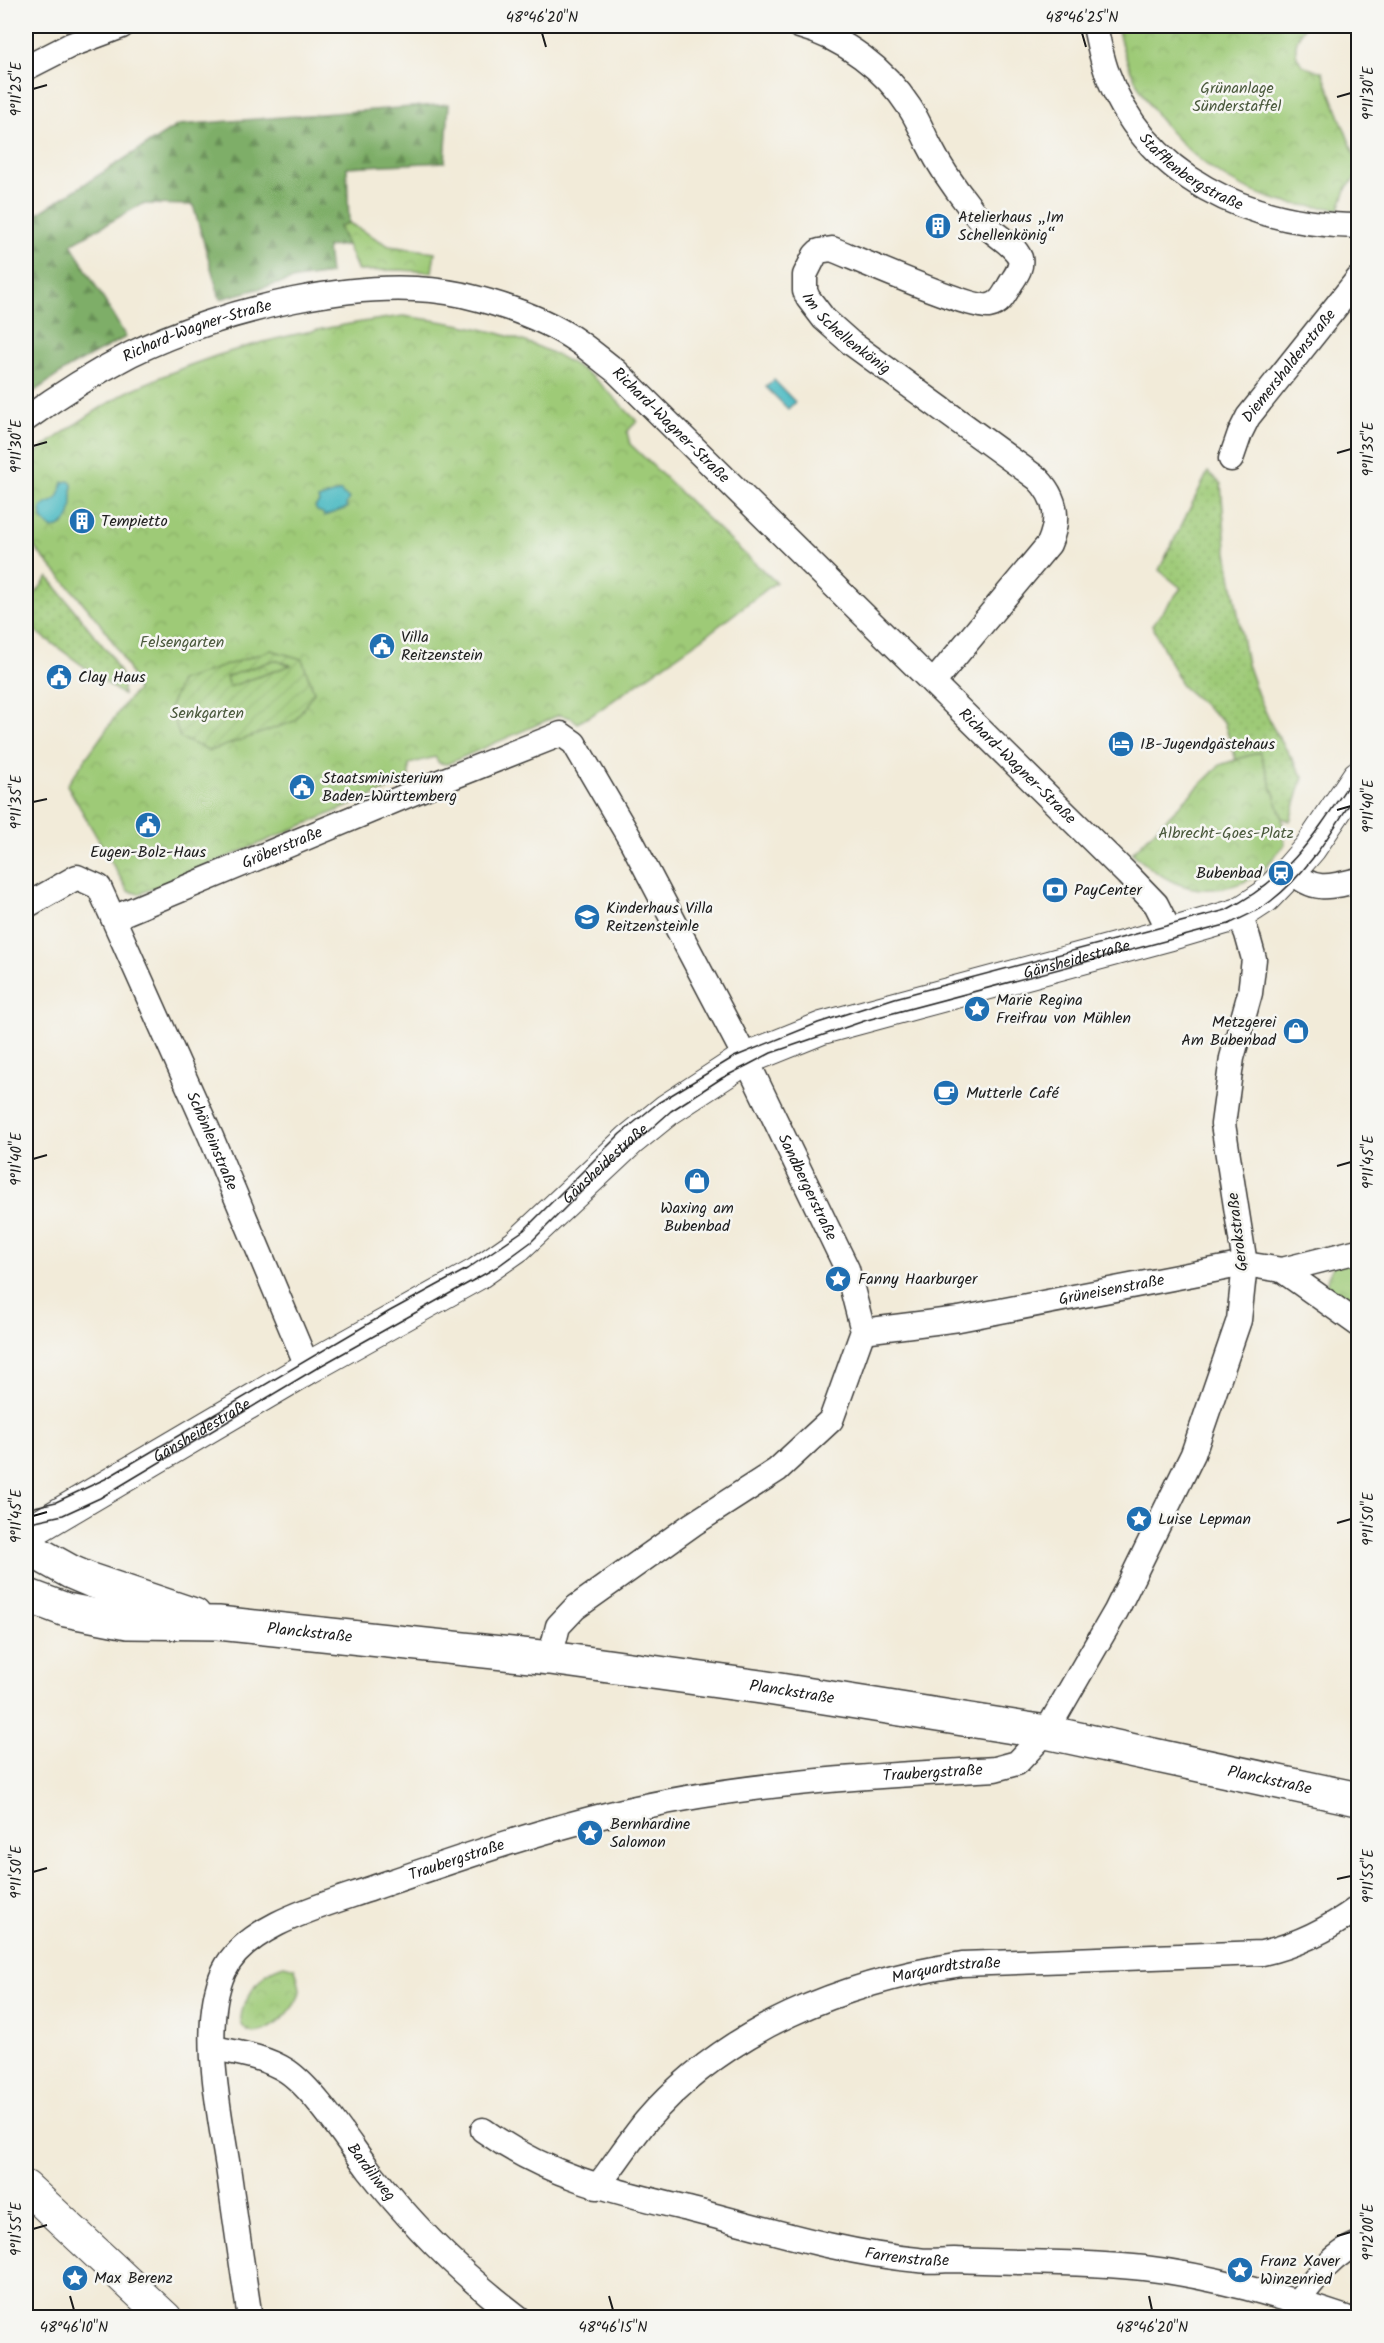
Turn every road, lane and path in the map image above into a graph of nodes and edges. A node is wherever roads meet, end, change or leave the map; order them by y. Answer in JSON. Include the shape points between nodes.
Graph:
{"nodes":[{"id":1,"x":122,"y":26,"type":"edge"},
{"id":2,"x":798,"y":26,"type":"edge"},
{"id":3,"x":1095,"y":26,"type":"edge"},
{"id":4,"x":26,"y":68,"type":"edge"},
{"id":5,"x":1359,"y":226,"type":"edge"},
{"id":6,"x":1359,"y":279,"type":"edge"},
{"id":7,"x":26,"y":418,"type":"edge"},
{"id":8,"x":1231,"y":459,"type":"dead end"},
{"id":9,"x":933,"y":683,"type":"junction"},
{"id":10,"x":561,"y":734,"type":"joint"},
{"id":11,"x":1359,"y":777,"type":"edge"},
{"id":12,"x":1291,"y":870,"type":"junction"},
{"id":13,"x":1359,"y":880,"type":"edge"},
{"id":14,"x":26,"y":906,"type":"edge"},
{"id":15,"x":1239,"y":914,"type":"junction"},
{"id":16,"x":113,"y":918,"type":"junction"},
{"id":17,"x":1172,"y":934,"type":"junction"},
{"id":18,"x":745,"y":1059,"type":"junction"},
{"id":19,"x":1359,"y":1251,"type":"edge"},
{"id":20,"x":1245,"y":1264,"type":"junction"},
{"id":21,"x":1282,"y":1270,"type":"junction"},
{"id":22,"x":1359,"y":1324,"type":"edge"},
{"id":23,"x":863,"y":1331,"type":"junction"},
{"id":24,"x":308,"y":1368,"type":"junction"},
{"id":25,"x":87,"y":1498,"type":"junction"},
{"id":26,"x":26,"y":1515,"type":"edge"},
{"id":27,"x":26,"y":1534,"type":"edge"},
{"id":28,"x":26,"y":1547,"type":"edge"},
{"id":29,"x":26,"y":1595,"type":"edge"},
{"id":30,"x":218,"y":1623,"type":"junction"},
{"id":31,"x":550,"y":1658,"type":"junction"},
{"id":32,"x":1046,"y":1732,"type":"junction"},
{"id":33,"x":1359,"y":1799,"type":"edge"},
{"id":34,"x":1359,"y":1908,"type":"edge"},
{"id":35,"x":213,"y":2048,"type":"junction"},
{"id":36,"x":483,"y":2130,"type":"dead end"},
{"id":37,"x":26,"y":2187,"type":"edge"},
{"id":38,"x":597,"y":2187,"type":"junction"},
{"id":39,"x":1359,"y":2244,"type":"edge"},
{"id":40,"x":1297,"y":2302,"type":"junction"},
{"id":41,"x":166,"y":2318,"type":"edge"},
{"id":42,"x":249,"y":2318,"type":"edge"},
{"id":43,"x":519,"y":2318,"type":"edge"},
{"id":44,"x":1346,"y":2318,"type":"edge"}],
"edges":[{"from":1,"to":4,"type":"street","via":[[71,45]]},
{"from":2,"to":9,"type":"street","name":"Im Schellenkönig","via":[[850,49],[889,81],[910,108],[956,189],[988,228],[1020,258],[1019,269],[1003,297],[989,306],[960,300],[832,249],[814,255],[805,275],[808,298],[837,332],[1038,479],[1052,498],[1056,521],[1049,544]]},
{"from":3,"to":5,"type":"street","name":"Stafflenbergstraße","via":[[1106,69],[1126,111],[1153,147],[1191,180],[1224,199],[1264,214],[1313,224]]},
{"from":6,"to":8,"type":"street","name":"Diemershaldenstraße","via":[[1248,417]]},
{"from":7,"to":9,"type":"street","name":"Richard-Wagner-Straße","via":[[130,355],[175,335],[246,313],[329,294],[375,290],[437,291],[479,300],[538,320],[575,339],[616,371]]},
{"from":9,"to":17,"type":"street","name":"Richard-Wagner-Straße","via":[[1156,904]]},
{"from":10,"to":16,"type":"street","name":"Gröberstraße"},
{"from":10,"to":18,"type":"street","name":"Sandbergerstraße","via":[[574,743],[632,842]]},
{"from":11,"to":12,"type":"street"},
{"from":12,"to":13,"type":"street","via":[[1311,885],[1330,887]]},
{"from":12,"to":15,"type":"street","via":[[1265,897]]},
{"from":14,"to":16,"type":"street","via":[[77,877],[99,886]]},
{"from":15,"to":17,"type":"street","name":"Gänsheidestraße"},
{"from":15,"to":20,"type":"street","name":"Gerokstraße","via":[[1254,959],[1250,993],[1232,1058],[1223,1124]]},
{"from":16,"to":24,"type":"street","name":"Schönleinstraße"},
{"from":17,"to":18,"type":"street","name":"Gänsheidestraße","via":[[822,1028]]},
{"from":18,"to":23,"type":"street","name":"Sandbergerstraße","via":[[847,1269]]},
{"from":18,"to":24,"type":"street","name":"Gänsheidestraße","via":[[666,1110],[549,1218],[485,1269]]},
{"from":19,"to":21,"type":"street","name":"Grüneisenstraße"},
{"from":20,"to":21,"type":"street","name":"Grüneisenstraße"},
{"from":20,"to":23,"type":"street","name":"Grüneisenstraße","via":[[959,1319]]},
{"from":20,"to":32,"type":"street","name":"Gerokstraße","via":[[1239,1320],[1193,1454],[1116,1611]]},
{"from":21,"to":22,"type":"street"},
{"from":23,"to":31,"type":"street","via":[[831,1420],[777,1470],[575,1608],[558,1626]]},
{"from":24,"to":25,"type":"street","name":"Gänsheidestraße"},
{"from":25,"to":26,"type":"street"},
{"from":25,"to":27,"type":"street","name":"Gänsheidestraße"},
{"from":28,"to":30,"type":"main road","name":"Planckstraße","via":[[90,1580]]},
{"from":29,"to":30,"type":"main road","name":"Planckstraße","via":[[66,1610],[128,1622]]},
{"from":30,"to":31,"type":"main road","name":"Planckstraße"},
{"from":31,"to":32,"type":"main road","name":"Planckstraße"},
{"from":32,"to":33,"type":"main road","name":"Planckstraße"},
{"from":32,"to":35,"type":"street","name":"Traubergstraße","via":[[1017,1763],[995,1769],[762,1787],[583,1820],[290,1917],[243,1947],[225,1968],[213,2005]]},
{"from":34,"to":38,"type":"street","name":"Marquardtstraße","via":[[1308,1939],[1262,1953],[962,1964],[920,1970],[843,1992],[806,2006],[739,2042],[692,2077],[646,2121]]},
{"from":35,"to":42,"type":"street","name":"Traubergstraße"},
{"from":35,"to":43,"type":"street","name":"Bardiliweg","via":[[246,2054],[288,2071],[428,2238],[482,2290]]},
{"from":36,"to":38,"type":"street","name":"Farrenstraße","via":[[541,2164]]},
{"from":37,"to":41,"type":"street"},
{"from":38,"to":40,"type":"street","name":"Farrenstraße","via":[[884,2256],[920,2261],[1144,2268],[1197,2276]]},
{"from":39,"to":40,"type":"street","via":[[1330,2261]]},
{"from":40,"to":44,"type":"street","name":"Farrenstraße"}]}
